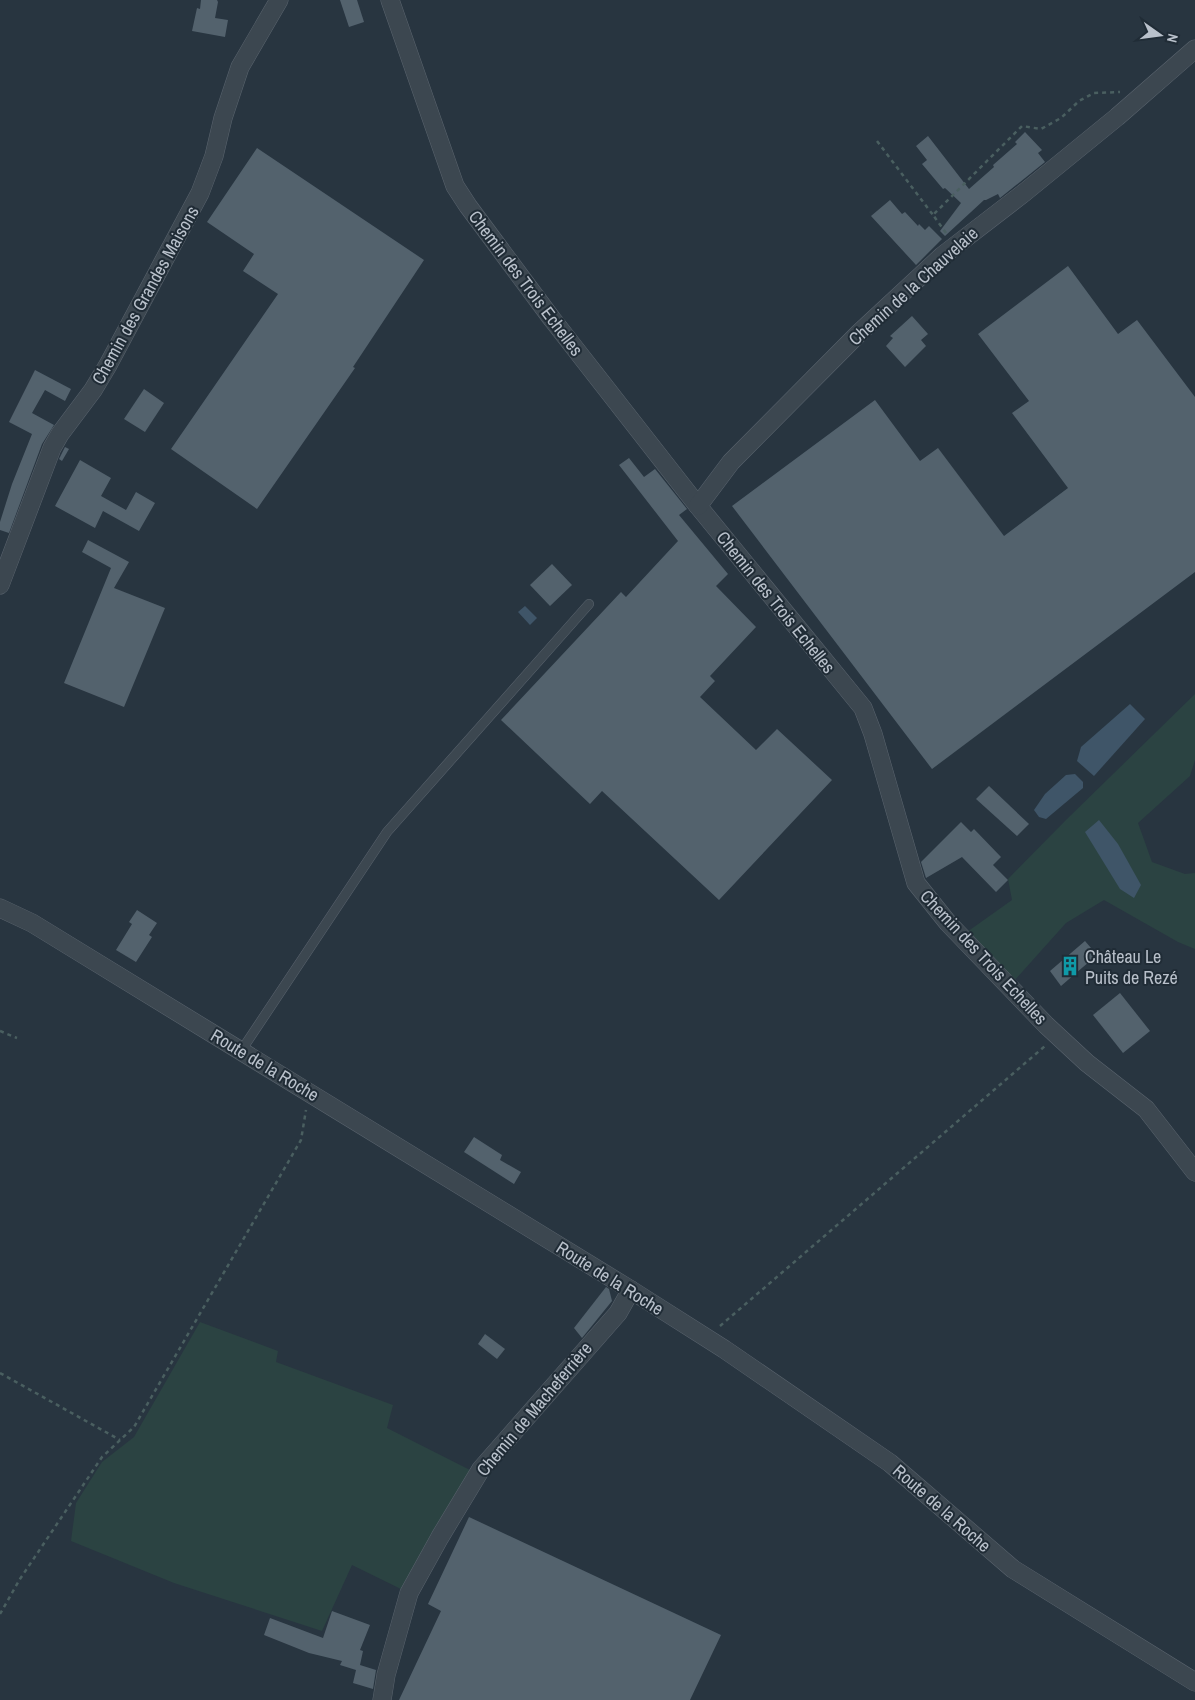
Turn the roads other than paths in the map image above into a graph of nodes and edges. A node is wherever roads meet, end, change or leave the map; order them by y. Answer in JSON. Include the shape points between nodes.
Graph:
{"nodes":[{"id":1,"x":279,"y":0,"type":"edge"},
{"id":2,"x":390,"y":0,"type":"edge"},
{"id":3,"x":1195,"y":49,"type":"edge"},
{"id":4,"x":698,"y":506,"type":"junction"},
{"id":5,"x":0,"y":585,"type":"edge"},
{"id":6,"x":589,"y":604,"type":"dead end"},
{"id":7,"x":0,"y":908,"type":"edge"},
{"id":8,"x":242,"y":1051,"type":"junction"},
{"id":9,"x":1195,"y":1172,"type":"edge"},
{"id":10,"x":631,"y":1290,"type":"junction"},
{"id":11,"x":1195,"y":1682,"type":"edge"},
{"id":12,"x":382,"y":1700,"type":"edge"}],
"edges":[{"from":1,"to":5,"type":"street","name":"Chemin des Grandes Maisons","via":[[240,67],[200,193],[108,365],[52,448]]},
{"from":2,"to":4,"type":"street","name":"Chemin des Trois Echelles","via":[[455,186],[552,319]]},
{"from":3,"to":4,"type":"street","name":"Chemin de la Chauvelaie","via":[[1025,192],[942,256],[858,333],[731,462]]},
{"from":4,"to":9,"type":"street","name":"Chemin des Trois Echelles","via":[[863,708],[916,883],[948,923],[1058,1035],[1146,1109]]},
{"from":6,"to":8,"type":"lane","via":[[387,832]]},
{"from":7,"to":8,"type":"street","name":"Route de la Roche","via":[[32,923]]},
{"from":8,"to":10,"type":"street","name":"Route de la Roche"},
{"from":10,"to":11,"type":"street","name":"Route de la Roche","via":[[890,1463],[1013,1569]]},
{"from":10,"to":12,"type":"street","name":"Chemin de Macheferrière","via":[[618,1313],[481,1469],[450,1520],[410,1593]]}]}
